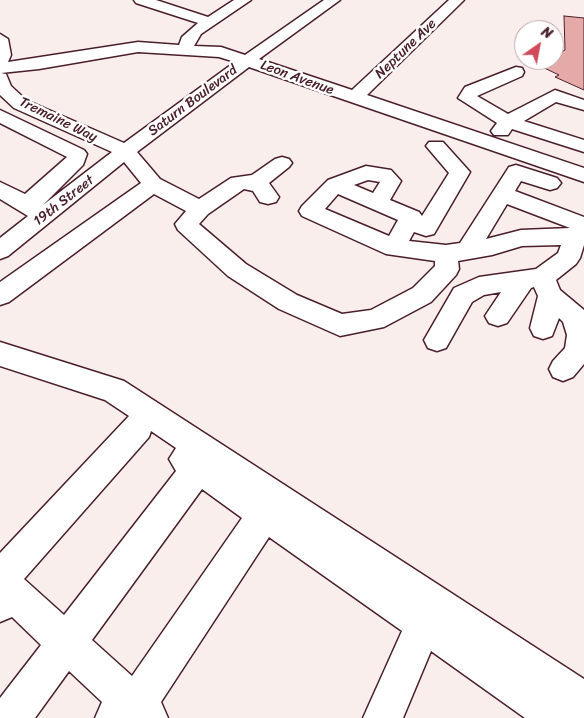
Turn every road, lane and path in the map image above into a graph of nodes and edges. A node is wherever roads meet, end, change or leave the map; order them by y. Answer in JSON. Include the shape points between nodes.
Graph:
{"nodes":[{"id":1,"x":141,"y":0,"type":"edge"},
{"id":2,"x":244,"y":0,"type":"edge"},
{"id":3,"x":333,"y":0,"type":"edge"},
{"id":4,"x":457,"y":0,"type":"edge"},
{"id":5,"x":209,"y":22,"type":"junction"},
{"id":6,"x":0,"y":39,"type":"edge"},
{"id":7,"x":185,"y":49,"type":"junction"},
{"id":8,"x":248,"y":60,"type":"junction"},
{"id":9,"x":0,"y":62,"type":"edge"},
{"id":10,"x":0,"y":68,"type":"edge"},
{"id":11,"x":516,"y":72,"type":"dead end"},
{"id":12,"x":0,"y":78,"type":"edge"},
{"id":13,"x":354,"y":98,"type":"junction"},
{"id":14,"x":584,"y":105,"type":"edge"},
{"id":15,"x":0,"y":116,"type":"edge"},
{"id":16,"x":508,"y":122,"type":"junction"},
{"id":17,"x":494,"y":145,"type":"junction"},
{"id":18,"x":436,"y":146,"type":"dead end"},
{"id":19,"x":584,"y":146,"type":"edge"},
{"id":20,"x":126,"y":151,"type":"junction"},
{"id":21,"x":282,"y":164,"type":"dead end"},
{"id":22,"x":584,"y":175,"type":"edge"},
{"id":23,"x":152,"y":184,"type":"junction"},
{"id":24,"x":0,"y":189,"type":"edge"},
{"id":25,"x":502,"y":194,"type":"junction"},
{"id":26,"x":584,"y":194,"type":"edge"},
{"id":27,"x":27,"y":205,"type":"junction"},
{"id":28,"x":200,"y":209,"type":"junction"},
{"id":29,"x":46,"y":216,"type":"junction"},
{"id":30,"x":408,"y":222,"type":"junction"},
{"id":31,"x":581,"y":233,"type":"edge"},
{"id":32,"x":394,"y":248,"type":"junction"},
{"id":33,"x":0,"y":250,"type":"edge"},
{"id":34,"x":457,"y":253,"type":"junction"},
{"id":35,"x":539,"y":284,"type":"junction"},
{"id":36,"x":0,"y":294,"type":"edge"},
{"id":37,"x":498,"y":316,"type":"dead end"},
{"id":38,"x":543,"y":328,"type":"dead end"},
{"id":39,"x":437,"y":340,"type":"dead end"},
{"id":40,"x":0,"y":354,"type":"edge"},
{"id":41,"x":563,"y":369,"type":"dead end"},
{"id":42,"x":0,"y":372,"type":"edge"},
{"id":43,"x":138,"y":427,"type":"junction"},
{"id":44,"x":198,"y":468,"type":"junction"},
{"id":45,"x":265,"y":514,"type":"junction"},
{"id":46,"x":3,"y":589,"type":"edge"},
{"id":47,"x":424,"y":624,"type":"junction"},
{"id":48,"x":67,"y":643,"type":"junction"},
{"id":49,"x":131,"y":710,"type":"edge"},
{"id":50,"x":559,"y":712,"type":"edge"},
{"id":51,"x":10,"y":718,"type":"edge"},
{"id":52,"x":383,"y":718,"type":"edge"}],
"edges":[{"from":1,"to":5,"type":"street"},
{"from":2,"to":5,"type":"street"},
{"from":3,"to":8,"type":"street","name":"Saturn Boulevard"},
{"from":4,"to":13,"type":"street","name":"Neptune Ave"},
{"from":5,"to":7,"type":"street","via":[[196,31]]},
{"from":6,"to":9,"type":"street","via":[[3,55]]},
{"from":7,"to":8,"type":"street","name":"Leon Avenue","via":[[221,52]]},
{"from":7,"to":10,"type":"street","name":"Leon Avenue","via":[[138,47]]},
{"from":8,"to":13,"type":"street","name":"Leon Avenue"},
{"from":8,"to":20,"type":"street","name":"Saturn Boulevard"},
{"from":11,"to":16,"type":"street","via":[[471,91],[467,98]]},
{"from":12,"to":20,"type":"street","name":"Tremaine Way","via":[[3,88],[20,104]]},
{"from":13,"to":17,"type":"street","name":"Leon Avenue"},
{"from":14,"to":16,"type":"street","via":[[555,95]]},
{"from":15,"to":27,"type":"street","via":[[77,154],[76,161]]},
{"from":16,"to":17,"type":"street"},
{"from":16,"to":19,"type":"street"},
{"from":17,"to":22,"type":"street","name":"Leon Avenue"},
{"from":18,"to":30,"type":"street","via":[[460,172],[426,228]]},
{"from":20,"to":23,"type":"street"},
{"from":20,"to":29,"type":"street","name":"19th Street"},
{"from":21,"to":28,"type":"street","via":[[261,190],[251,181],[238,183]]},
{"from":23,"to":28,"type":"street"},
{"from":23,"to":36,"type":"street"},
{"from":24,"to":27,"type":"street"},
{"from":25,"to":26,"type":"street","via":[[516,172]]},
{"from":25,"to":31,"type":"street"},
{"from":25,"to":34,"type":"street"},
{"from":27,"to":29,"type":"street"},
{"from":28,"to":34,"type":"street","via":[[186,224],[214,251],[237,270],[288,302],[340,325],[375,320],[422,295],[447,269]]},
{"from":29,"to":33,"type":"street","name":"19th Street"},
{"from":30,"to":32,"type":"street"},
{"from":30,"to":32,"type":"street","via":[[411,217],[335,185],[310,211]]},
{"from":31,"to":34,"type":"street","via":[[520,238]]},
{"from":31,"to":35,"type":"street","via":[[568,258]]},
{"from":32,"to":34,"type":"street"},
{"from":35,"to":37,"type":"street"},
{"from":35,"to":38,"type":"street"},
{"from":35,"to":39,"type":"street","via":[[479,286],[464,295]]},
{"from":35,"to":41,"type":"street","via":[[575,317],[580,335],[578,352]]},
{"from":40,"to":50,"type":"street","via":[[114,390]]},
{"from":42,"to":43,"type":"street","via":[[105,404]]},
{"from":43,"to":44,"type":"street"},
{"from":43,"to":46,"type":"street"},
{"from":44,"to":45,"type":"street"},
{"from":44,"to":48,"type":"street"},
{"from":45,"to":47,"type":"street"},
{"from":45,"to":49,"type":"street"},
{"from":46,"to":48,"type":"street"},
{"from":47,"to":50,"type":"street"},
{"from":47,"to":52,"type":"street"},
{"from":48,"to":49,"type":"street"},
{"from":48,"to":51,"type":"street"}]}
